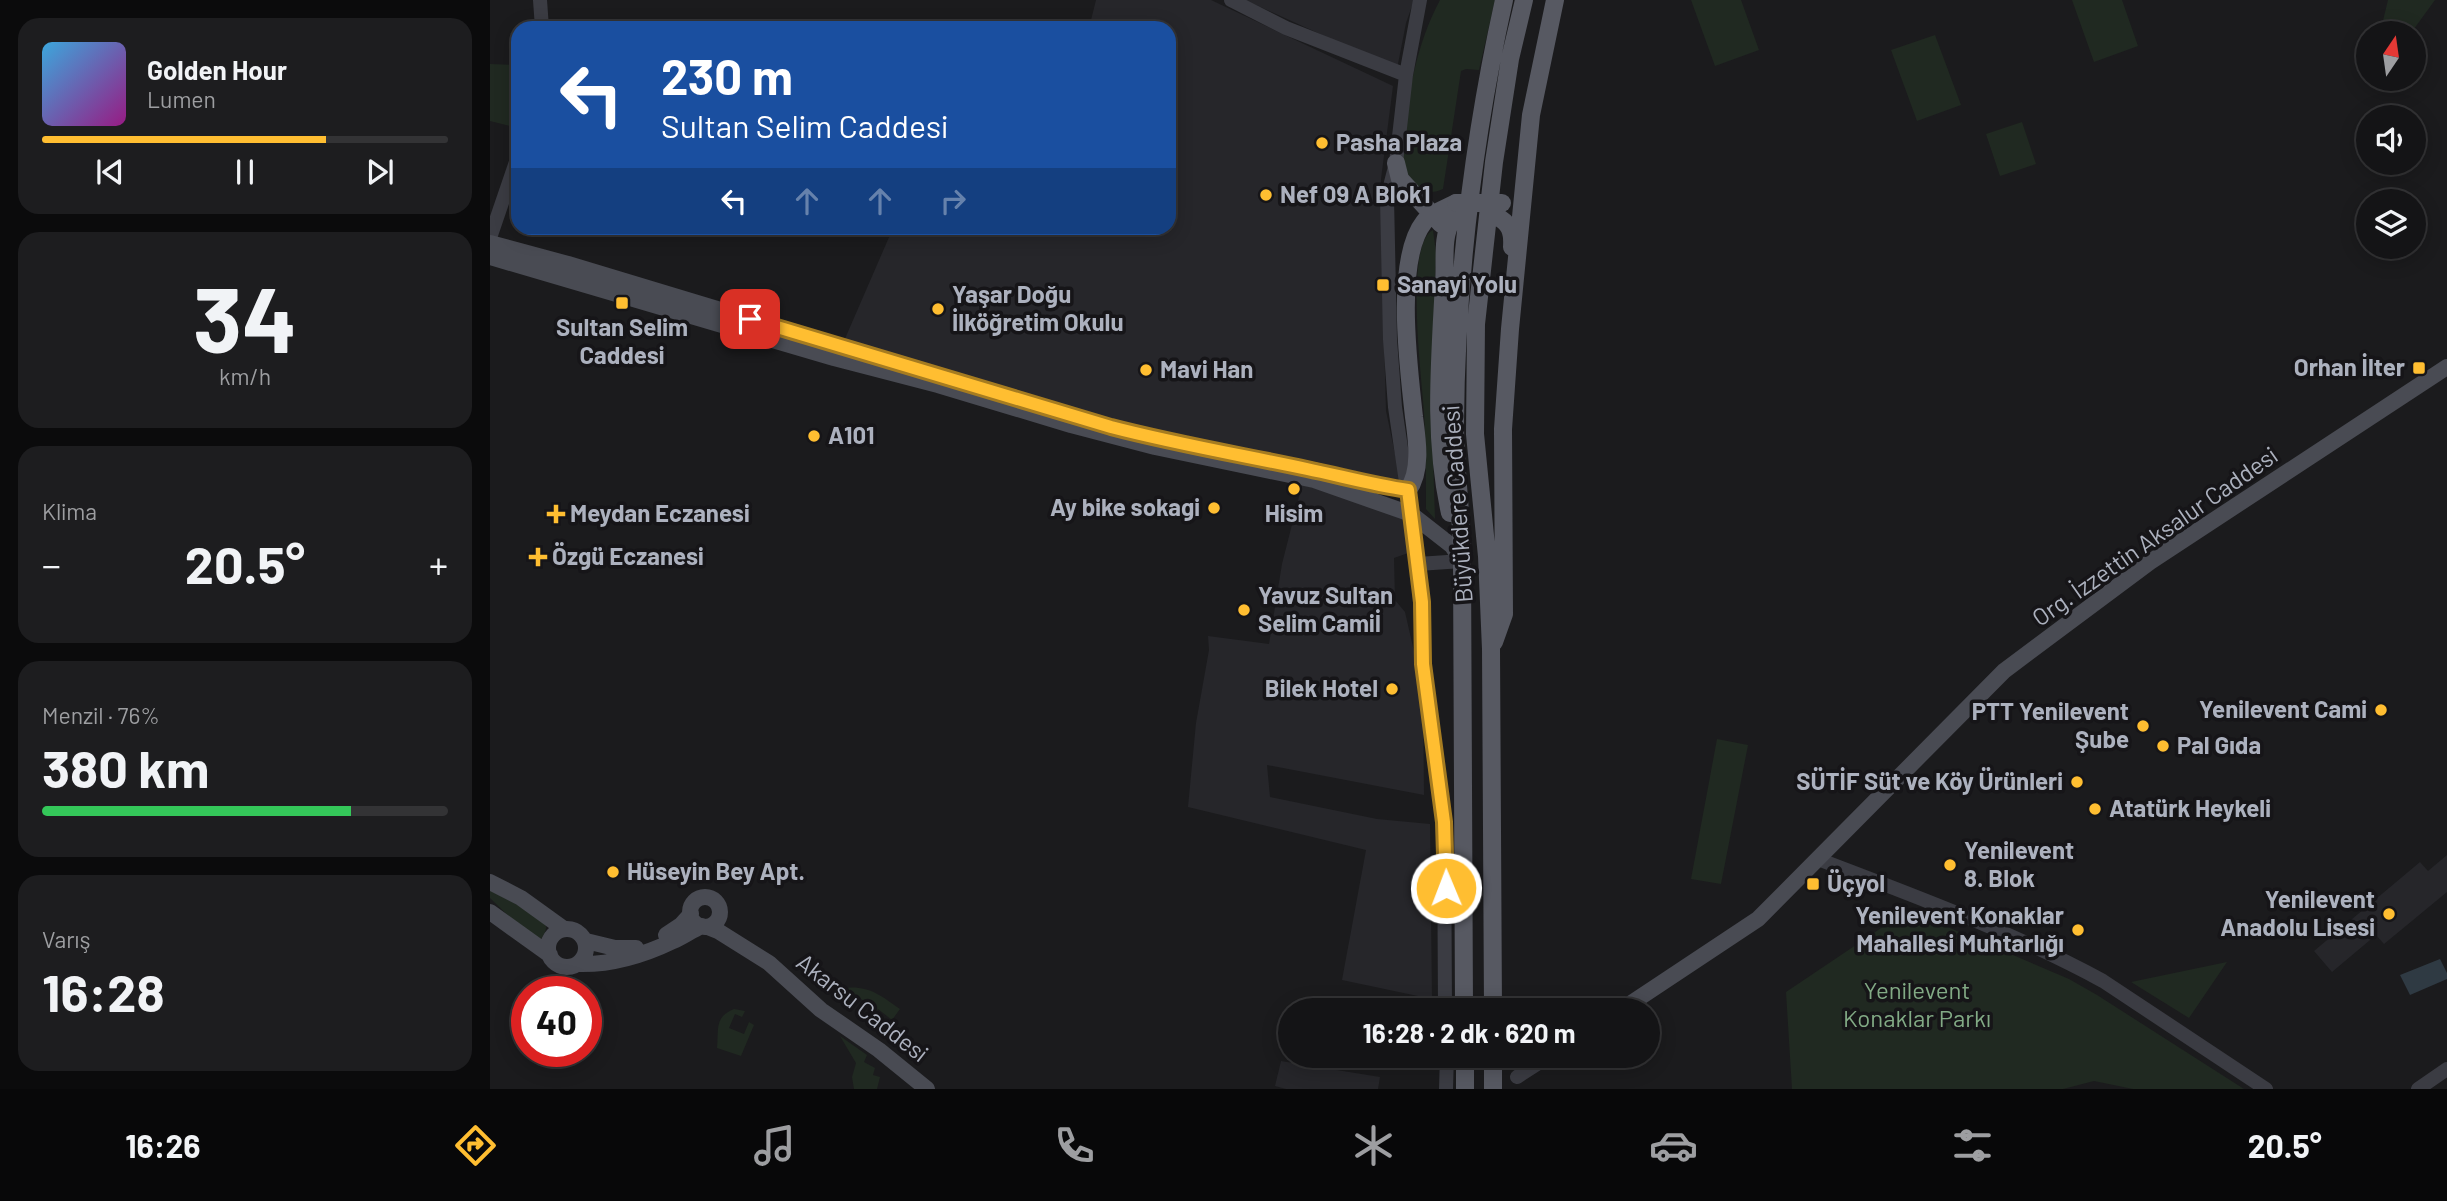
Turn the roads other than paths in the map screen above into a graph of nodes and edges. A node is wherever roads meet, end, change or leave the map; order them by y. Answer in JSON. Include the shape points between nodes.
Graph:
{"nodes":[{"id":1,"x":540,"y":0,"type":"edge"},
{"id":2,"x":1231,"y":0,"type":"edge"},
{"id":3,"x":1504,"y":0,"type":"edge"},
{"id":4,"x":1524,"y":0,"type":"edge"},
{"id":5,"x":1422,"y":2,"type":"edge"},
{"id":6,"x":1552,"y":3,"type":"edge"},
{"id":7,"x":542,"y":21,"type":"edge"},
{"id":8,"x":1406,"y":75,"type":"junction"},
{"id":9,"x":1525,"y":162,"type":"junction"},
{"id":10,"x":1396,"y":163,"type":"junction"},
{"id":11,"x":511,"y":177,"type":"edge"},
{"id":12,"x":1418,"y":200,"type":"junction"},
{"id":13,"x":1460,"y":209,"type":"junction"},
{"id":14,"x":1499,"y":210,"type":"junction"},
{"id":15,"x":1434,"y":215,"type":"junction"},
{"id":16,"x":1446,"y":237,"type":"junction"},
{"id":17,"x":490,"y":241,"type":"edge"},
{"id":18,"x":490,"y":257,"type":"edge"},
{"id":19,"x":1514,"y":285,"type":"junction"},
{"id":20,"x":683,"y":307,"type":"junction"},
{"id":21,"x":2447,"y":368,"type":"edge"},
{"id":22,"x":1226,"y":457,"type":"junction"},
{"id":23,"x":1408,"y":490,"type":"junction"},
{"id":24,"x":1411,"y":514,"type":"junction"},
{"id":25,"x":1462,"y":539,"type":"junction"},
{"id":26,"x":1462,"y":561,"type":"junction"},
{"id":27,"x":1418,"y":564,"type":"junction"},
{"id":28,"x":1491,"y":649,"type":"junction"},
{"id":29,"x":1818,"y":859,"type":"junction"},
{"id":30,"x":490,"y":882,"type":"edge"},
{"id":31,"x":490,"y":912,"type":"edge"},
{"id":32,"x":720,"y":912,"type":"junction"},
{"id":33,"x":691,"y":914,"type":"junction"},
{"id":34,"x":705,"y":926,"type":"junction"},
{"id":35,"x":564,"y":929,"type":"junction"},
{"id":36,"x":586,"y":941,"type":"junction"},
{"id":37,"x":550,"y":955,"type":"junction"},
{"id":38,"x":769,"y":963,"type":"junction"},
{"id":39,"x":578,"y":964,"type":"junction"},
{"id":40,"x":1445,"y":998,"type":"edge"},
{"id":41,"x":1464,"y":998,"type":"edge"},
{"id":42,"x":1493,"y":998,"type":"edge"},
{"id":43,"x":1639,"y":998,"type":"edge"},
{"id":44,"x":1447,"y":1068,"type":"edge"},
{"id":45,"x":1465,"y":1068,"type":"edge"},
{"id":46,"x":1493,"y":1068,"type":"edge"},
{"id":47,"x":1531,"y":1068,"type":"edge"},
{"id":48,"x":2447,"y":1069,"type":"edge"},
{"id":49,"x":1517,"y":1077,"type":"dead end"},
{"id":50,"x":927,"y":1089,"type":"edge"},
{"id":51,"x":1446,"y":1089,"type":"edge"},
{"id":52,"x":1465,"y":1089,"type":"edge"},
{"id":53,"x":1493,"y":1089,"type":"edge"},
{"id":54,"x":2266,"y":1089,"type":"edge"},
{"id":55,"x":2418,"y":1089,"type":"edge"}],
"edges":[{"from":1,"to":7,"type":"street"},
{"from":2,"to":8,"type":"street","via":[[1286,28]]},
{"from":3,"to":25,"type":"main road","name":"Büyükdere Caddesi","via":[[1472,178],[1460,287],[1455,458]]},
{"from":4,"to":28,"type":"main road","name":"Büyükdere Caddesi","via":[[1494,162],[1476,324],[1475,434]]},
{"from":5,"to":8,"type":"street"},
{"from":6,"to":9,"type":"main road"},
{"from":8,"to":10,"type":"street"},
{"from":9,"to":14,"type":"main road","via":[[1513,194]]},
{"from":9,"to":19,"type":"main road"},
{"from":10,"to":12,"type":"main road","via":[[1400,179]]},
{"from":10,"to":23,"type":"street","via":[[1387,198],[1390,339]]},
{"from":11,"to":17,"type":"street"},
{"from":12,"to":13,"type":"main road"},
{"from":12,"to":15,"type":"main road"},
{"from":13,"to":14,"type":"main road","bridge":true},
{"from":13,"to":15,"type":"main road"},
{"from":13,"to":16,"type":"main road"},
{"from":14,"to":19,"type":"main road","via":[[1511,229]]},
{"from":15,"to":16,"type":"main road"},
{"from":15,"to":23,"type":"main road","via":[[1417,233],[1407,265],[1416,433],[1416,470]]},
{"from":16,"to":25,"type":"main road","via":[[1440,433],[1447,499]]},
{"from":17,"to":20,"type":"main road"},
{"from":18,"to":20,"type":"main road"},
{"from":19,"to":28,"type":"main road","via":[[1503,429],[1504,614]]},
{"from":20,"to":22,"type":"main road","via":[[1130,436]]},
{"from":21,"to":29,"type":"main road","name":"Org. İzzettin Aksalur Caddesi","via":[[2150,562],[2004,671]]},
{"from":22,"to":23,"type":"main road"},
{"from":22,"to":24,"type":"main road","via":[[1314,480]]},
{"from":23,"to":24,"type":"street"},
{"from":24,"to":26,"type":"main road","via":[[1452,546]]},
{"from":24,"to":27,"type":"street"},
{"from":25,"to":26,"type":"main road","name":"Büyükdere Caddesi"},
{"from":26,"to":27,"type":"street"},
{"from":26,"to":41,"type":"main road","name":"Büyükdere Caddesi"},
{"from":27,"to":40,"type":"street","via":[[1423,664],[1444,822]]},
{"from":28,"to":42,"type":"main road","name":"Büyükdere Caddesi"},
{"from":29,"to":43,"type":"main road","name":"Org. İzzettin Aksalur Caddesi","via":[[1758,919]]},
{"from":29,"to":54,"type":"street","via":[[2074,966]]},
{"from":30,"to":35,"type":"main road"},
{"from":31,"to":37,"type":"main road"},
{"from":32,"to":33,"type":"main road","via":[[717,902],[707,897],[695,901]]},
{"from":32,"to":34,"type":"main road","via":[[717,921]]},
{"from":32,"to":38,"type":"main road","name":"Akarsu Caddesi"},
{"from":33,"to":34,"type":"main road"},
{"from":33,"to":36,"type":"main road","via":[[663,937],[634,949]]},
{"from":34,"to":38,"type":"main road","name":"Akarsu Caddesi"},
{"from":34,"to":39,"type":"main road","via":[[642,953]]},
{"from":35,"to":36,"type":"main road","via":[[575,930]]},
{"from":35,"to":37,"type":"main road","via":[[551,939]]},
{"from":36,"to":39,"type":"main road","via":[[586,954]]},
{"from":37,"to":39,"type":"main road","via":[[561,966]]},
{"from":38,"to":50,"type":"main road","name":"Akarsu Caddesi","via":[[821,1010]]},
{"from":44,"to":51,"type":"street"},
{"from":45,"to":52,"type":"main road"},
{"from":46,"to":53,"type":"main road"},
{"from":47,"to":49,"type":"street"},
{"from":48,"to":55,"type":"street"}]}
